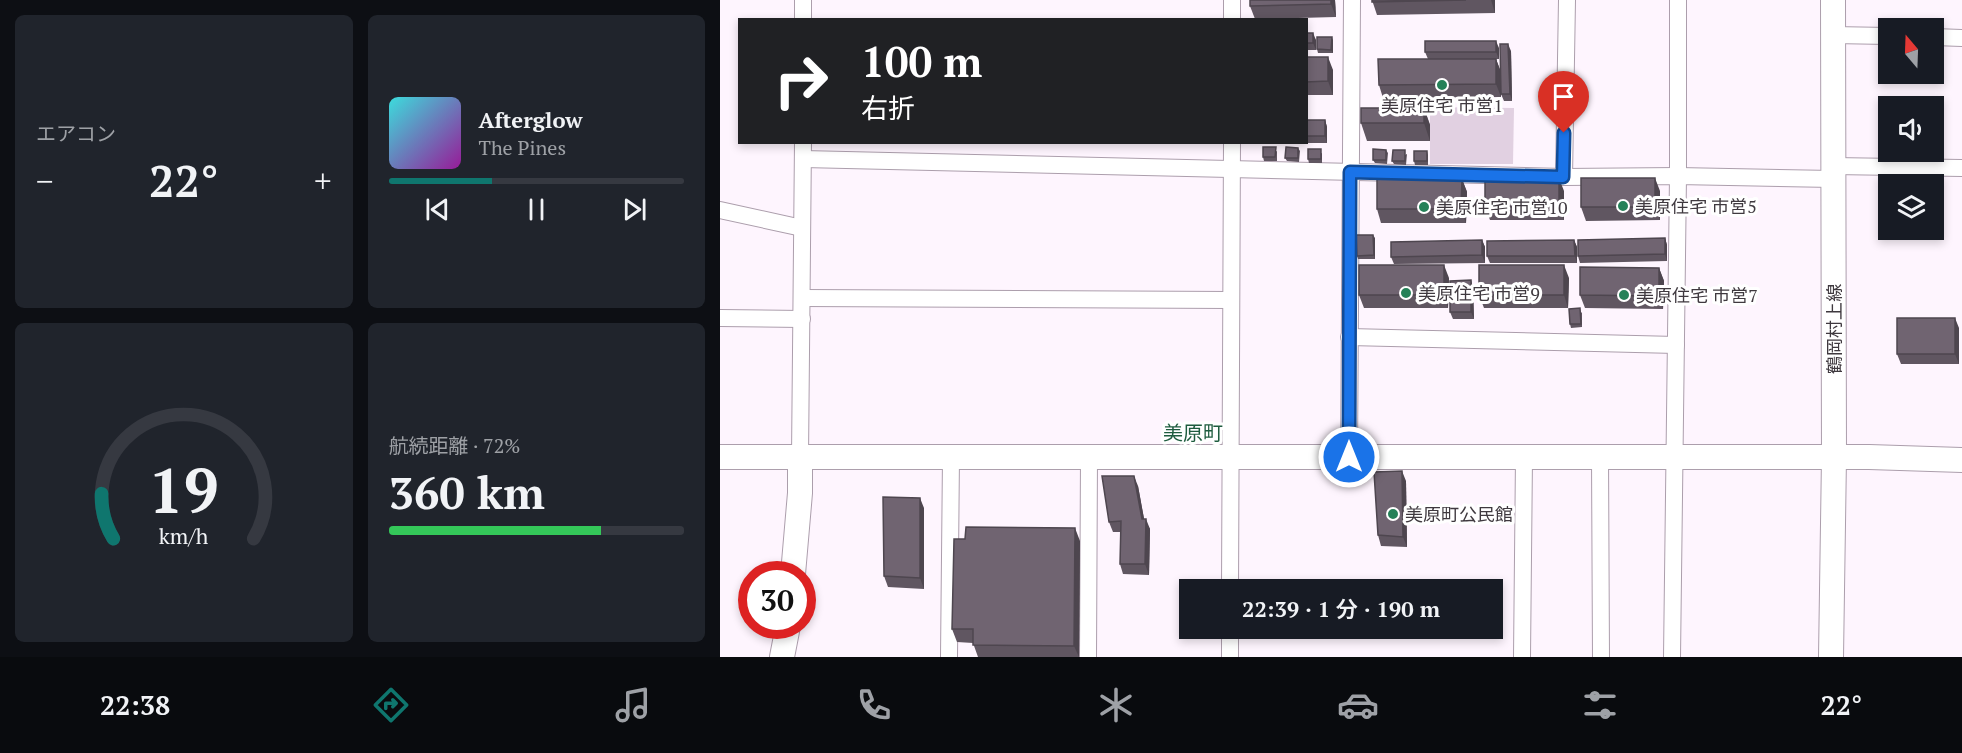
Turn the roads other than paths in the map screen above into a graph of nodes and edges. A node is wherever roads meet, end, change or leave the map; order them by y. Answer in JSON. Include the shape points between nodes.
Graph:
{"nodes":[{"id":1,"x":803,"y":0,"type":"edge"},
{"id":2,"x":1232,"y":0,"type":"edge"},
{"id":3,"x":1352,"y":0,"type":"edge"},
{"id":4,"x":1567,"y":0,"type":"edge"},
{"id":5,"x":1678,"y":0,"type":"edge"},
{"id":6,"x":1833,"y":0,"type":"edge"},
{"id":7,"x":803,"y":18,"type":"edge"},
{"id":8,"x":1232,"y":18,"type":"edge"},
{"id":9,"x":1833,"y":34,"type":"junction"},
{"id":10,"x":1878,"y":36,"type":"edge"},
{"id":11,"x":1944,"y":37,"type":"edge"},
{"id":12,"x":1962,"y":38,"type":"edge"},
{"id":13,"x":1232,"y":144,"type":"edge"},
{"id":14,"x":802,"y":151,"type":"edge"},
{"id":15,"x":1962,"y":168,"type":"edge"},
{"id":16,"x":1232,"y":169,"type":"junction"},
{"id":17,"x":1350,"y":172,"type":"junction"},
{"id":18,"x":1833,"y":172,"type":"junction"},
{"id":19,"x":1678,"y":176,"type":"junction"},
{"id":20,"x":1563,"y":177,"type":"junction"},
{"id":21,"x":720,"y":210,"type":"edge"},
{"id":22,"x":802,"y":228,"type":"junction"},
{"id":23,"x":802,"y":298,"type":"junction"},
{"id":24,"x":1231,"y":300,"type":"junction"},
{"id":25,"x":720,"y":318,"type":"edge"},
{"id":26,"x":802,"y":319,"type":"junction"},
{"id":27,"x":1349,"y":337,"type":"junction"},
{"id":28,"x":1676,"y":345,"type":"junction"},
{"id":29,"x":720,"y":457,"type":"edge"},
{"id":30,"x":800,"y":457,"type":"junction"},
{"id":31,"x":951,"y":457,"type":"junction"},
{"id":32,"x":1089,"y":457,"type":"junction"},
{"id":33,"x":1231,"y":457,"type":"junction"},
{"id":34,"x":1349,"y":457,"type":"junction"},
{"id":35,"x":1524,"y":457,"type":"junction"},
{"id":36,"x":1600,"y":457,"type":"junction"},
{"id":37,"x":1675,"y":457,"type":"junction"},
{"id":38,"x":1834,"y":457,"type":"junction"},
{"id":39,"x":1962,"y":459,"type":"edge"},
{"id":40,"x":794,"y":561,"type":"edge"},
{"id":41,"x":1230,"y":579,"type":"edge"},
{"id":42,"x":785,"y":639,"type":"edge"},
{"id":43,"x":1230,"y":639,"type":"edge"},
{"id":44,"x":782,"y":657,"type":"edge"},
{"id":45,"x":949,"y":657,"type":"edge"},
{"id":46,"x":1088,"y":657,"type":"edge"},
{"id":47,"x":1230,"y":657,"type":"edge"},
{"id":48,"x":1522,"y":657,"type":"edge"},
{"id":49,"x":1601,"y":657,"type":"edge"},
{"id":50,"x":1672,"y":657,"type":"edge"},
{"id":51,"x":1832,"y":657,"type":"edge"}],
"edges":[{"from":1,"to":7,"type":"street"},
{"from":2,"to":8,"type":"street"},
{"from":3,"to":17,"type":"street"},
{"from":4,"to":20,"type":"street"},
{"from":5,"to":19,"type":"street"},
{"from":6,"to":9,"type":"street","name":"鶴岡村上線"},
{"from":9,"to":10,"type":"street"},
{"from":9,"to":18,"type":"street","name":"鶴岡村上線"},
{"from":11,"to":12,"type":"street"},
{"from":13,"to":16,"type":"street"},
{"from":14,"to":16,"type":"street"},
{"from":14,"to":22,"type":"street"},
{"from":15,"to":18,"type":"street"},
{"from":16,"to":17,"type":"street"},
{"from":16,"to":24,"type":"street"},
{"from":17,"to":20,"type":"street"},
{"from":17,"to":27,"type":"street"},
{"from":18,"to":19,"type":"street"},
{"from":18,"to":38,"type":"street","name":"鶴岡村上線"},
{"from":19,"to":20,"type":"street"},
{"from":19,"to":28,"type":"street"},
{"from":21,"to":22,"type":"street"},
{"from":22,"to":23,"type":"street"},
{"from":23,"to":24,"type":"street"},
{"from":23,"to":26,"type":"street"},
{"from":24,"to":33,"type":"street"},
{"from":25,"to":26,"type":"street"},
{"from":26,"to":30,"type":"street"},
{"from":27,"to":28,"type":"street"},
{"from":27,"to":34,"type":"street"},
{"from":28,"to":37,"type":"street"},
{"from":29,"to":30,"type":"street"},
{"from":30,"to":31,"type":"street"},
{"from":30,"to":40,"type":"street"},
{"from":31,"to":32,"type":"street"},
{"from":31,"to":45,"type":"street"},
{"from":32,"to":33,"type":"street"},
{"from":32,"to":46,"type":"street"},
{"from":33,"to":34,"type":"street"},
{"from":33,"to":41,"type":"street"},
{"from":34,"to":35,"type":"street"},
{"from":35,"to":36,"type":"street"},
{"from":35,"to":48,"type":"street"},
{"from":36,"to":37,"type":"street"},
{"from":36,"to":49,"type":"street"},
{"from":37,"to":38,"type":"street"},
{"from":37,"to":50,"type":"street"},
{"from":38,"to":39,"type":"street"},
{"from":38,"to":51,"type":"street","name":"鶴岡村上線"},
{"from":42,"to":44,"type":"street"},
{"from":43,"to":47,"type":"street"}]}
